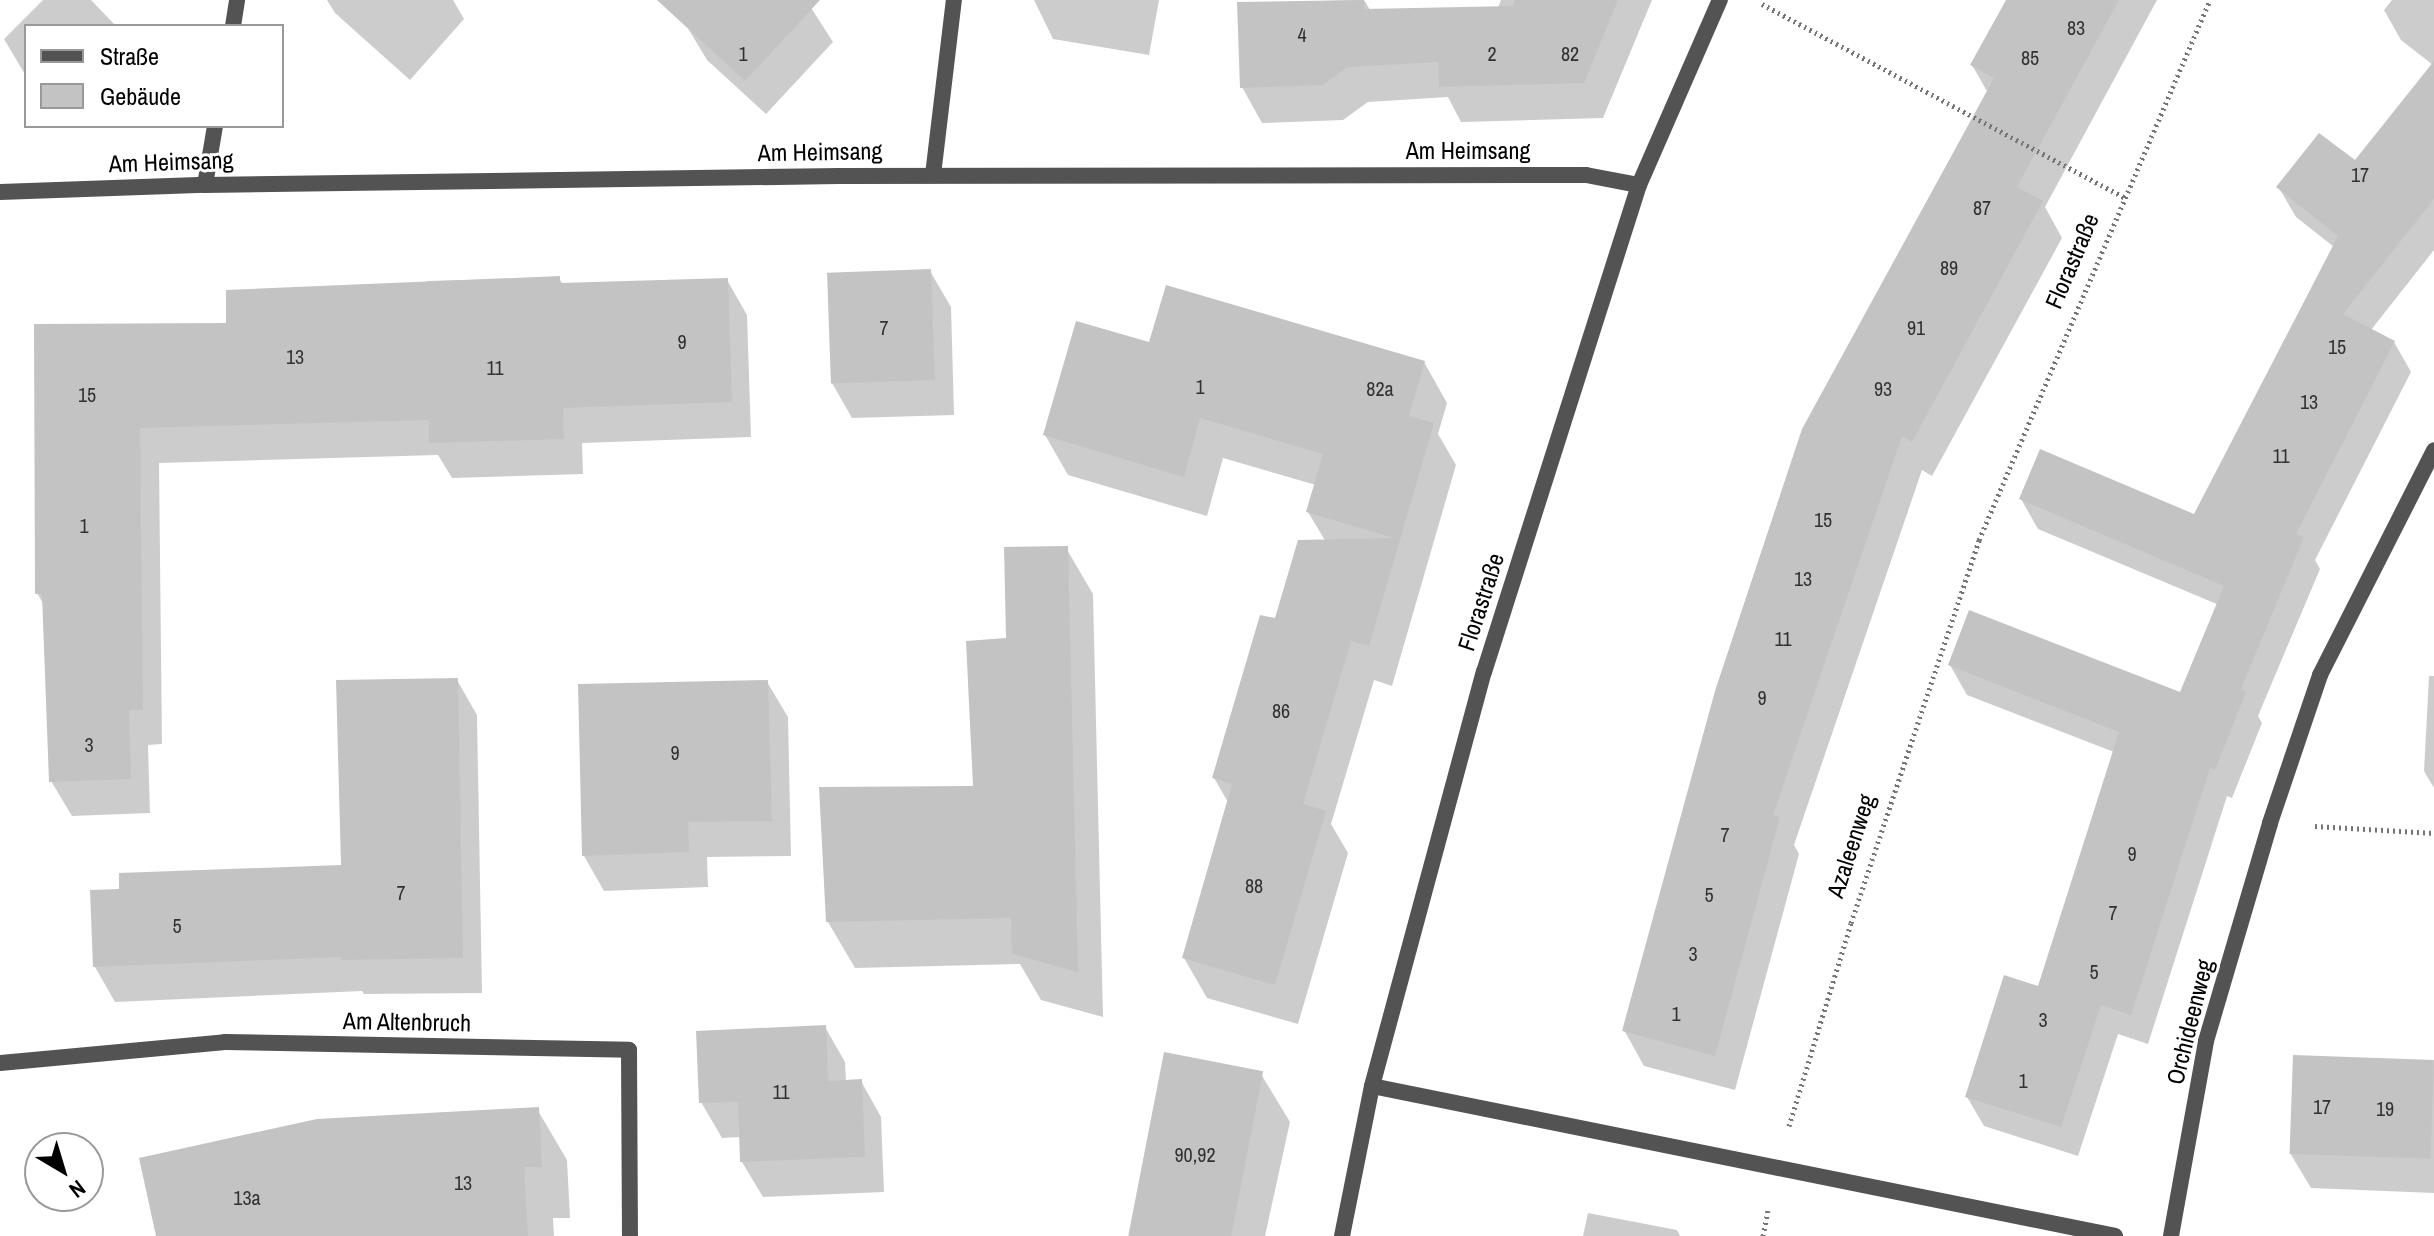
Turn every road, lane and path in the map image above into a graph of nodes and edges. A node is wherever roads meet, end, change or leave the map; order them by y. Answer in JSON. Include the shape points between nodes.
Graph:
{"nodes":[{"id":1,"x":237,"y":0,"type":"edge"},
{"id":2,"x":954,"y":0,"type":"edge"},
{"id":3,"x":1720,"y":0,"type":"edge"},
{"id":4,"x":1754,"y":0,"type":"edge"},
{"id":5,"x":2210,"y":0,"type":"edge"},
{"id":6,"x":233,"y":24,"type":"edge"},
{"id":7,"x":215,"y":128,"type":"edge"},
{"id":8,"x":933,"y":175,"type":"junction"},
{"id":9,"x":205,"y":185,"type":"junction"},
{"id":10,"x":1639,"y":185,"type":"junction"},
{"id":11,"x":0,"y":192,"type":"edge"},
{"id":12,"x":2125,"y":198,"type":"junction"},
{"id":13,"x":2434,"y":450,"type":"edge"},
{"id":14,"x":1979,"y":540,"type":"joint"},
{"id":15,"x":2270,"y":823,"type":"junction"},
{"id":16,"x":2434,"y":833,"type":"edge"},
{"id":17,"x":0,"y":1063,"type":"edge"},
{"id":18,"x":1372,"y":1086,"type":"junction"},
{"id":19,"x":1776,"y":1170,"type":"junction"},
{"id":20,"x":630,"y":1236,"type":"edge"},
{"id":21,"x":1342,"y":1236,"type":"edge"},
{"id":22,"x":2115,"y":1236,"type":"edge"},
{"id":23,"x":2171,"y":1236,"type":"edge"}],
"edges":[{"from":1,"to":6,"type":"street"},
{"from":2,"to":8,"type":"street"},
{"from":3,"to":10,"type":"street","name":"Florastraße"},
{"from":4,"to":12,"type":"path"},
{"from":5,"to":12,"type":"path","name":"Florastraße"},
{"from":7,"to":9,"type":"street"},
{"from":8,"to":9,"type":"street","name":"Am Heimsang"},
{"from":8,"to":10,"type":"street","name":"Am Heimsang","via":[[1586,175]]},
{"from":9,"to":11,"type":"street","name":"Am Heimsang"},
{"from":10,"to":18,"type":"street","name":"Florastraße","via":[[1484,672]]},
{"from":12,"to":14,"type":"path","name":"Florastraße"},
{"from":13,"to":15,"type":"street","name":"Orchideenweg","via":[[2320,675]]},
{"from":14,"to":19,"type":"path","name":"Azaleenweg","via":[[1851,923]]},
{"from":15,"to":16,"type":"path"},
{"from":15,"to":23,"type":"street","name":"Orchideenweg","via":[[2206,1041]]},
{"from":17,"to":20,"type":"street","name":"Am Altenbruch","via":[[225,1042],[629,1050]]},
{"from":18,"to":19,"type":"street"},
{"from":18,"to":21,"type":"street","name":"Florastraße"},
{"from":19,"to":22,"type":"street"}]}
